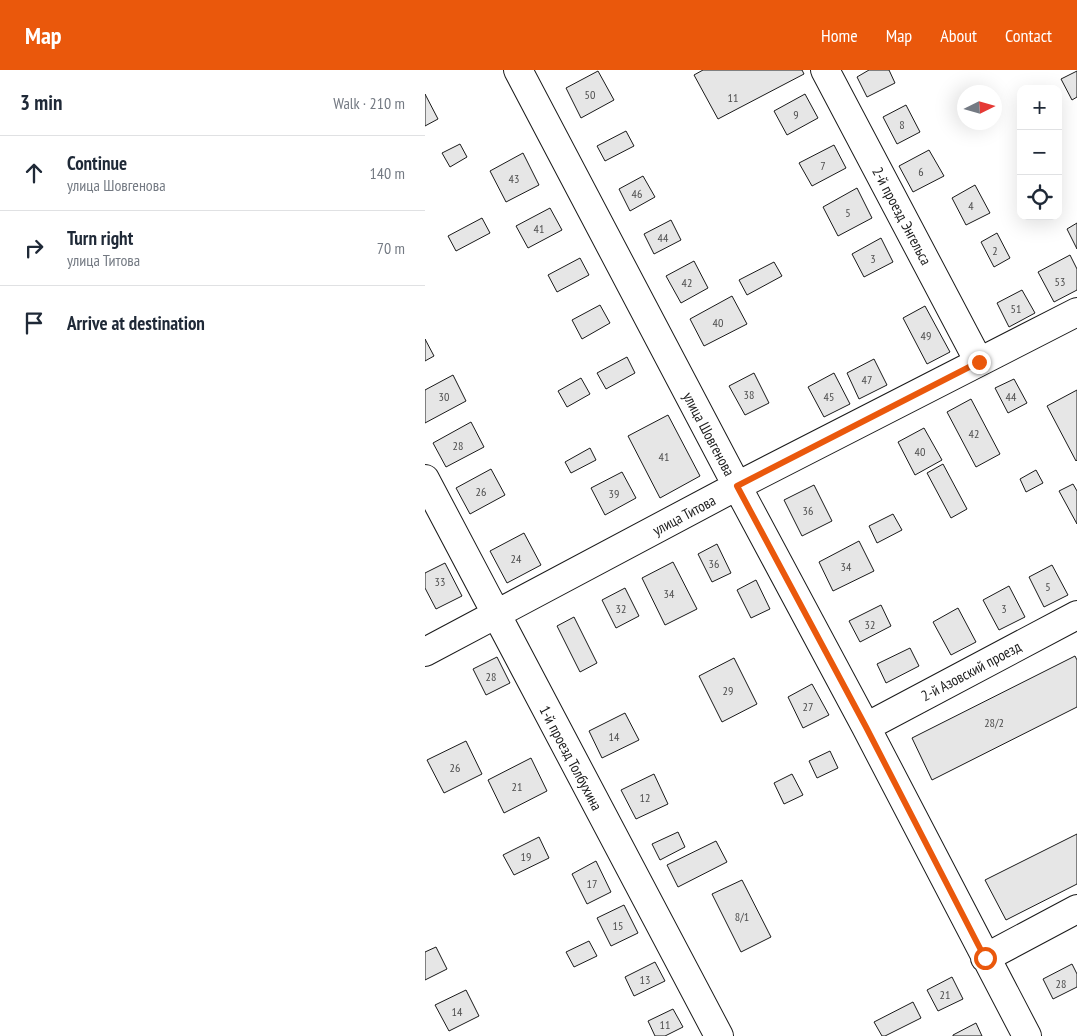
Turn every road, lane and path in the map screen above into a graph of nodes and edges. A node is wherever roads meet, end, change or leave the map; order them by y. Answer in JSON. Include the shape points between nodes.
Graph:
{"nodes":[{"id":1,"x":518,"y":70,"type":"edge"},
{"id":2,"x":825,"y":70,"type":"edge"},
{"id":3,"x":1077,"y":312,"type":"edge"},
{"id":4,"x":979,"y":362,"type":"junction"},
{"id":5,"x":425,"y":479,"type":"edge"},
{"id":6,"x":737,"y":486,"type":"junction"},
{"id":7,"x":496,"y":615,"type":"junction"},
{"id":8,"x":1077,"y":615,"type":"edge"},
{"id":9,"x":425,"y":652,"type":"edge"},
{"id":10,"x":866,"y":727,"type":"junction"},
{"id":11,"x":1077,"y":909,"type":"edge"},
{"id":12,"x":985,"y":958,"type":"junction"},
{"id":13,"x":719,"y":1036,"type":"edge"},
{"id":14,"x":1027,"y":1036,"type":"edge"}],
"edges":[{"from":1,"to":6,"type":"street","name":"улица Шовгенова"},
{"from":2,"to":4,"type":"street","name":"2-й проезд Энгельса"},
{"from":3,"to":4,"type":"street","name":"улица Титова"},
{"from":4,"to":6,"type":"street","name":"улица Титова"},
{"from":5,"to":7,"type":"street","name":"1-й проезд Толбухина"},
{"from":6,"to":7,"type":"street","name":"улица Титова"},
{"from":6,"to":10,"type":"street","name":"улица Шовгенова"},
{"from":7,"to":9,"type":"street","name":"улица Титова"},
{"from":7,"to":13,"type":"street","name":"1-й проезд Толбухина"},
{"from":8,"to":10,"type":"street","name":"2-й Азовский проезд"},
{"from":10,"to":12,"type":"street","name":"улица Шовгенова"},
{"from":11,"to":12,"type":"street"},
{"from":12,"to":14,"type":"street","name":"улица Шовгенова"}]}
